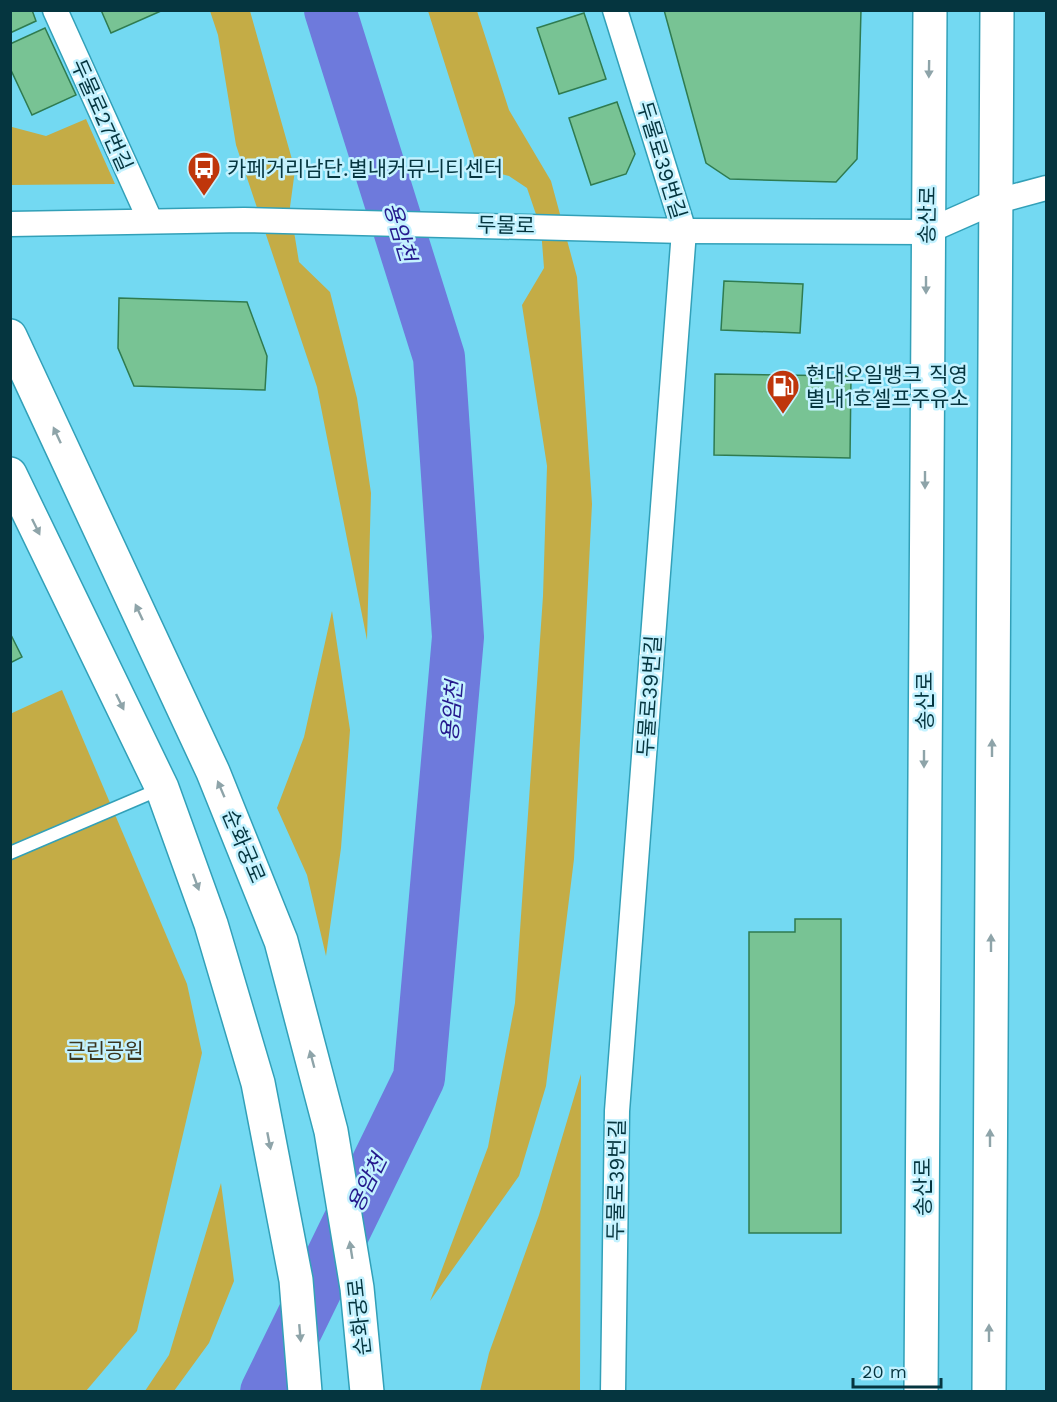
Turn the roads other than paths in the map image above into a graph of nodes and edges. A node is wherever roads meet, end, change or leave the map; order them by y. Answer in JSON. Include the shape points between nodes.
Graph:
{"nodes":[{"id":1,"x":55,"y":10,"type":"edge"},
{"id":2,"x":615,"y":10,"type":"edge"},
{"id":3,"x":930,"y":10,"type":"edge"},
{"id":4,"x":997,"y":10,"type":"edge"},
{"id":5,"x":1047,"y":188,"type":"edge"},
{"id":6,"x":994,"y":201,"type":"junction"},
{"id":7,"x":150,"y":220,"type":"junction"},
{"id":8,"x":10,"y":224,"type":"edge"},
{"id":9,"x":684,"y":231,"type":"junction"},
{"id":10,"x":926,"y":232,"type":"junction"},
{"id":11,"x":10,"y":336,"type":"edge"},
{"id":12,"x":10,"y":474,"type":"edge"},
{"id":13,"x":162,"y":788,"type":"junction"},
{"id":14,"x":10,"y":853,"type":"edge"},
{"id":15,"x":305,"y":1392,"type":"edge"},
{"id":16,"x":367,"y":1392,"type":"edge"},
{"id":17,"x":613,"y":1392,"type":"edge"},
{"id":18,"x":921,"y":1392,"type":"edge"},
{"id":19,"x":989,"y":1392,"type":"edge"}],
"edges":[{"from":1,"to":7,"type":"street","name":"두물로27번길"},
{"from":2,"to":9,"type":"street","name":"두물로39번길"},
{"from":3,"to":10,"type":"street","name":"송산로","one_way":true},
{"from":4,"to":6,"type":"street"},
{"from":5,"to":6,"type":"street","name":"두물로"},
{"from":6,"to":10,"type":"street","name":"두물로"},
{"from":19,"to":6,"type":"street","one_way":true},
{"from":7,"to":8,"type":"street","name":"두물로"},
{"from":7,"to":9,"type":"street","name":"두물로"},
{"from":9,"to":10,"type":"street","name":"두물로"},
{"from":9,"to":17,"type":"street","name":"두물로39번길","via":[[617,1111]]},
{"from":10,"to":18,"type":"street","name":"송산로","one_way":true},
{"from":16,"to":11,"type":"street","name":"순화궁로","one_way":true,"via":[[357,1288],[331,1131],[281,941],[213,772]]},
{"from":12,"to":13,"type":"street","one_way":true},
{"from":13,"to":14,"type":"lane"},
{"from":13,"to":15,"type":"street","one_way":true,"via":[[211,924],[258,1083],[296,1280]]}]}
